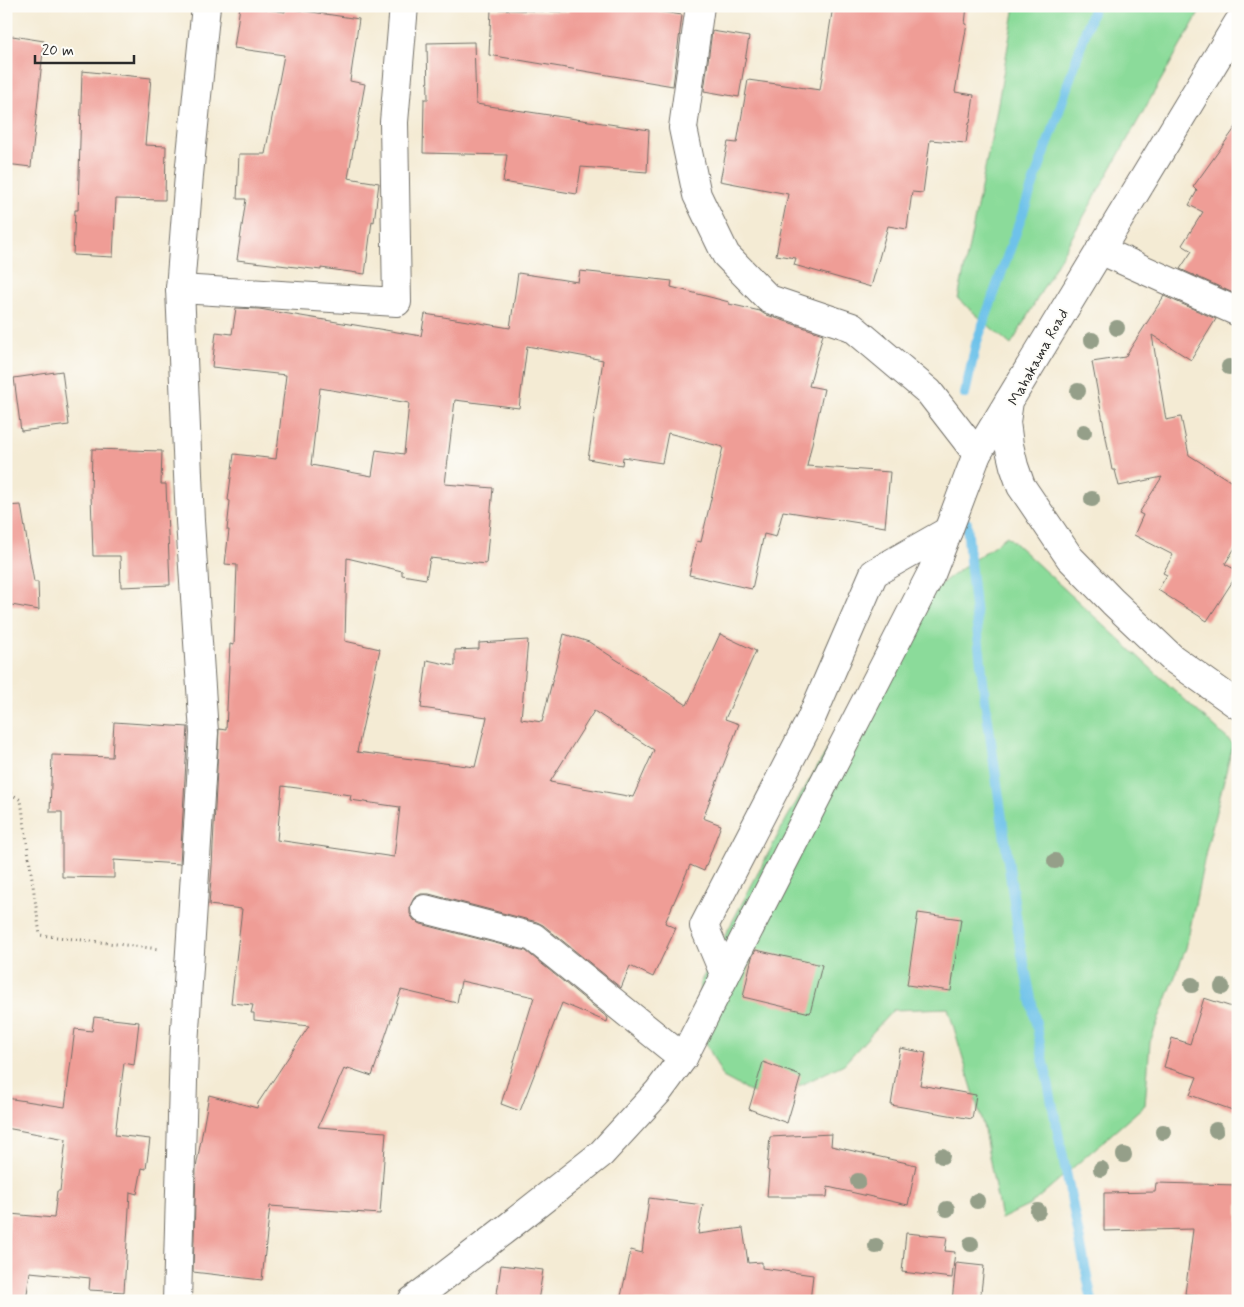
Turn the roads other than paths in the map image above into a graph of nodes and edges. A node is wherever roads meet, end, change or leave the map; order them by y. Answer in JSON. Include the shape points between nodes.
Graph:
{"nodes":[{"id":1,"x":206,"y":6,"type":"edge"},
{"id":2,"x":404,"y":6,"type":"edge"},
{"id":3,"x":700,"y":6,"type":"edge"},
{"id":4,"x":1238,"y":23,"type":"edge"},
{"id":5,"x":1100,"y":250,"type":"junction"},
{"id":6,"x":180,"y":289,"type":"junction"},
{"id":7,"x":1238,"y":312,"type":"edge"},
{"id":8,"x":1009,"y":401,"type":"junction"},
{"id":9,"x":977,"y":454,"type":"junction"},
{"id":10,"x":948,"y":531,"type":"junction"},
{"id":11,"x":1238,"y":705,"type":"edge"},
{"id":12,"x":425,"y":909,"type":"dead end"},
{"id":13,"x":725,"y":976,"type":"junction"},
{"id":14,"x":683,"y":1058,"type":"junction"},
{"id":15,"x":177,"y":1301,"type":"edge"},
{"id":16,"x":412,"y":1301,"type":"edge"}],
"edges":[{"from":1,"to":6,"type":"street"},
{"from":2,"to":6,"type":"street","via":[[394,122],[397,302]]},
{"from":3,"to":9,"type":"street","via":[[683,128],[696,195],[726,256],[769,299],[852,327],[929,392]]},
{"from":4,"to":5,"type":"street","name":"Mahakama Road"},
{"from":5,"to":7,"type":"street"},
{"from":5,"to":8,"type":"street","name":"Mahakama Road"},
{"from":6,"to":15,"type":"street","via":[[204,733],[184,1045]]},
{"from":8,"to":9,"type":"street"},
{"from":8,"to":11,"type":"street","name":"Mahakama Road","via":[[1006,422],[1009,445],[1021,486],[1070,558],[1172,658]]},
{"from":9,"to":10,"type":"street"},
{"from":10,"to":13,"type":"street","via":[[932,572]]},
{"from":10,"to":13,"type":"street","via":[[874,574],[810,721],[704,926]]},
{"from":12,"to":14,"type":"street","via":[[533,937]]},
{"from":13,"to":14,"type":"street"},
{"from":14,"to":16,"type":"street","via":[[658,1092],[601,1154]]}]}
